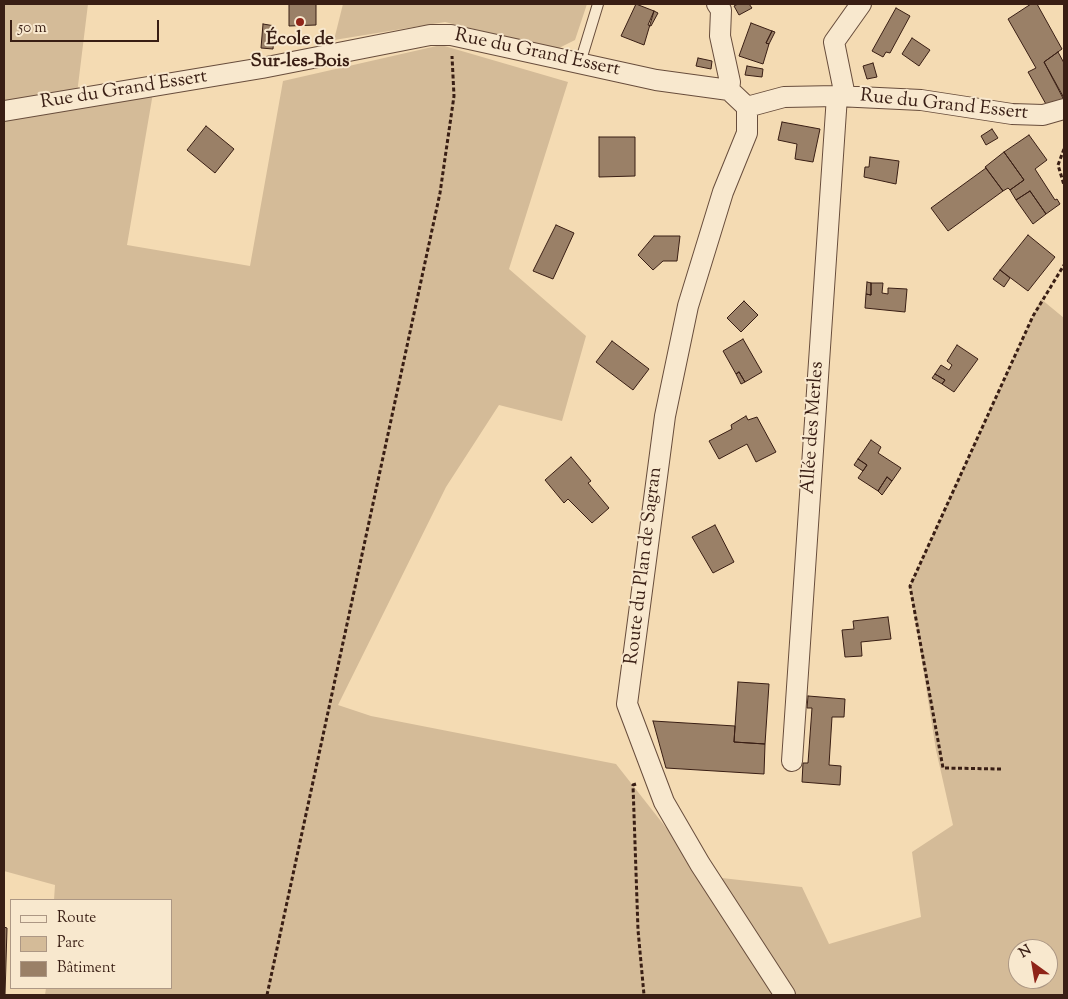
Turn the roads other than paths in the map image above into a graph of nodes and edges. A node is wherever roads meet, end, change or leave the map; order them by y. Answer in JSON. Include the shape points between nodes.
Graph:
{"nodes":[{"id":1,"x":598,"y":4,"type":"edge"},
{"id":2,"x":717,"y":4,"type":"edge"},
{"id":3,"x":861,"y":4,"type":"edge"},
{"id":4,"x":580,"y":63,"type":"junction"},
{"id":5,"x":729,"y":90,"type":"junction"},
{"id":6,"x":841,"y":96,"type":"junction"},
{"id":7,"x":747,"y":108,"type":"junction"},
{"id":8,"x":1064,"y":109,"type":"edge"},
{"id":9,"x":4,"y":111,"type":"edge"},
{"id":10,"x":792,"y":761,"type":"dead end"},
{"id":11,"x":785,"y":995,"type":"edge"}],
"edges":[{"from":1,"to":4,"type":"lane"},
{"from":2,"to":5,"type":"street","via":[[721,10],[720,36]]},
{"from":3,"to":6,"type":"street","name":"Allée des Merles","via":[[834,42]]},
{"from":4,"to":5,"type":"street","name":"Rue du Grand Essert","via":[[656,80]]},
{"from":4,"to":9,"type":"street","name":"Rue du Grand Essert","via":[[451,35],[430,35],[253,70]]},
{"from":5,"to":7,"type":"street"},
{"from":6,"to":7,"type":"street","name":"Rue du Grand Essert","via":[[784,97]]},
{"from":6,"to":8,"type":"street","name":"Rue du Grand Essert","via":[[921,100],[1012,114],[1043,115]]},
{"from":6,"to":10,"type":"street","name":"Allée des Merles"},
{"from":7,"to":11,"type":"street","name":"Route du Plan de Sagran","via":[[747,133],[723,192],[688,306],[665,416],[627,704],[664,802]]}]}
